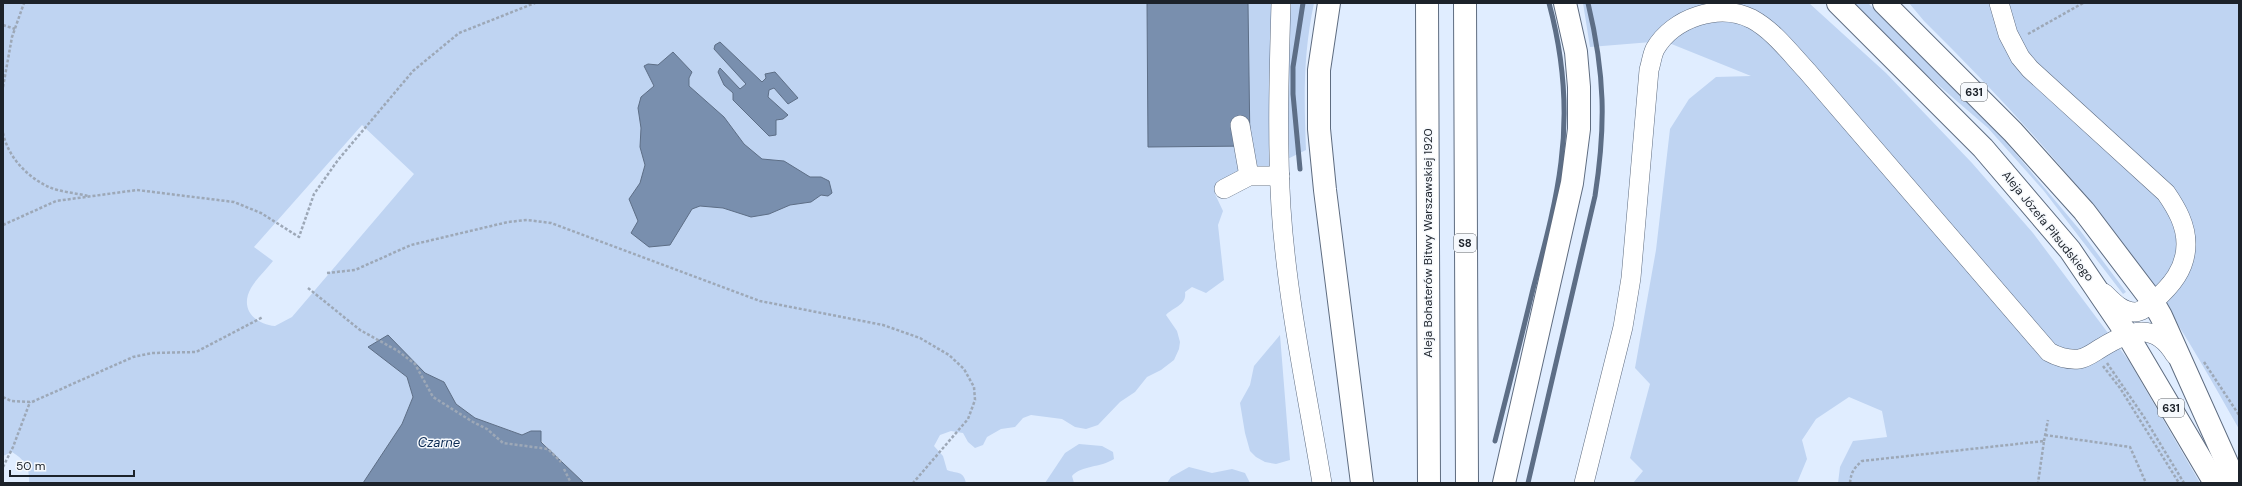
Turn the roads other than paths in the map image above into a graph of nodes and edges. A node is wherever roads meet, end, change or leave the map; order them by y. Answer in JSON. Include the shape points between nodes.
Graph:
{"nodes":[{"id":1,"x":1281,"y":3,"type":"edge"},
{"id":2,"x":1329,"y":3,"type":"edge"},
{"id":3,"x":1427,"y":3,"type":"edge"},
{"id":4,"x":1465,"y":3,"type":"edge"},
{"id":5,"x":1565,"y":3,"type":"edge"},
{"id":6,"x":1838,"y":3,"type":"edge"},
{"id":7,"x":1884,"y":3,"type":"edge"},
{"id":8,"x":1998,"y":3,"type":"edge"},
{"id":9,"x":1240,"y":125,"type":"dead end"},
{"id":10,"x":1249,"y":176,"type":"junction"},
{"id":11,"x":1280,"y":176,"type":"junction"},
{"id":12,"x":1224,"y":189,"type":"dead end"},
{"id":13,"x":2091,"y":279,"type":"junction"},
{"id":14,"x":2153,"y":302,"type":"junction"},
{"id":15,"x":2127,"y":334,"type":"junction"},
{"id":16,"x":2188,"y":378,"type":"junction"},
{"id":17,"x":1322,"y":483,"type":"edge"},
{"id":18,"x":1362,"y":483,"type":"edge"},
{"id":19,"x":1429,"y":483,"type":"edge"},
{"id":20,"x":1467,"y":483,"type":"edge"},
{"id":21,"x":1504,"y":483,"type":"edge"},
{"id":22,"x":1584,"y":483,"type":"edge"},
{"id":23,"x":2215,"y":483,"type":"edge"},
{"id":24,"x":2236,"y":483,"type":"edge"}],
"edges":[{"from":1,"to":11,"type":"street","via":[[1278,108]]},
{"from":2,"to":18,"type":"main road","via":[[1319,70],[1319,129]]},
{"from":3,"to":19,"type":"main road","name":"Aleja Bohaterów Bitwy Warszawskiej 1920"},
{"from":4,"to":20,"type":"main road","number":"S8"},
{"from":5,"to":21,"type":"main road","via":[[1580,87],[1579,129],[1572,183]]},
{"from":6,"to":13,"type":"main road","name":"Aleja Józefa Piłsudskiego","number":"631","via":[[1983,148],[2070,250]]},
{"from":7,"to":14,"type":"main road","number":"631","via":[[2013,132],[2084,211]]},
{"from":8,"to":14,"type":"street","via":[[2012,43],[2020,57],[2039,78],[2166,193],[2178,210],[2184,226],[2184,262],[2167,290]]},
{"from":9,"to":10,"type":"street"},
{"from":10,"to":11,"type":"street"},
{"from":10,"to":12,"type":"street"},
{"from":11,"to":17,"type":"street","via":[[1281,209],[1291,294]]},
{"from":13,"to":14,"type":"street","via":[[2116,305],[2126,310],[2136,312]]},
{"from":13,"to":15,"type":"main road","name":"Aleja Józefa Piłsudskiego","number":"631"},
{"from":14,"to":16,"type":"main road","number":"631"},
{"from":15,"to":16,"type":"street","via":[[2146,332],[2163,339]]},
{"from":15,"to":22,"type":"street","via":[[2080,359],[2069,359],[2049,352],[1828,95],[1773,35],[1751,19],[1735,13],[1705,14],[1671,30],[1655,50],[1648,70],[1631,278],[1623,327]]},
{"from":15,"to":23,"type":"main road","name":"Aleja Józefa Piłsudskiego","number":"631"},
{"from":16,"to":24,"type":"main road","number":"631"}]}
